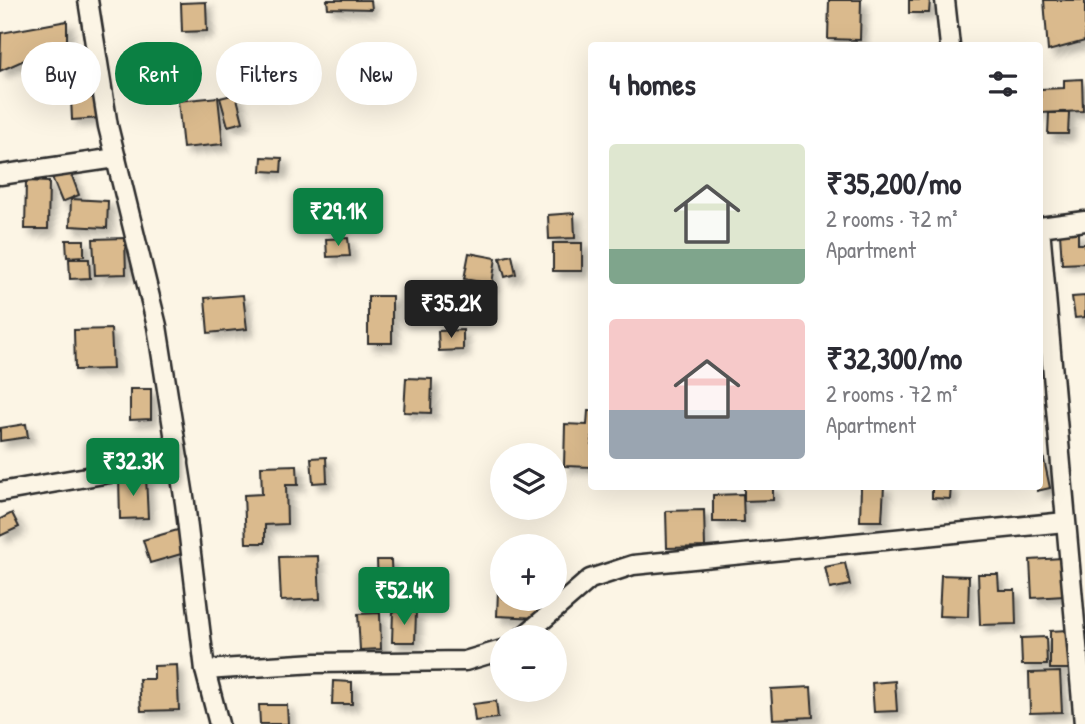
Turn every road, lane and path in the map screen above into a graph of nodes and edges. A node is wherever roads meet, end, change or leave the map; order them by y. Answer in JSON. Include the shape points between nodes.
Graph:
{"nodes":[{"id":1,"x":88,"y":0,"type":"edge"},
{"id":2,"x":945,"y":0,"type":"edge"},
{"id":3,"x":950,"y":42,"type":"edge"},
{"id":4,"x":116,"y":158,"type":"junction"},
{"id":5,"x":0,"y":175,"type":"edge"},
{"id":6,"x":1085,"y":221,"type":"edge"},
{"id":7,"x":1043,"y":227,"type":"edge"},
{"id":8,"x":1043,"y":262,"type":"edge"},
{"id":9,"x":179,"y":461,"type":"junction"},
{"id":10,"x":0,"y":492,"type":"edge"},
{"id":11,"x":1065,"y":522,"type":"junction"},
{"id":12,"x":537,"y":625,"type":"edge"},
{"id":13,"x":490,"y":654,"type":"edge"},
{"id":14,"x":205,"y":670,"type":"junction"},
{"id":15,"x":219,"y":724,"type":"edge"},
{"id":16,"x":1084,"y":724,"type":"edge"}],
"edges":[{"from":1,"to":4,"type":"street"},
{"from":2,"to":3,"type":"street"},
{"from":4,"to":5,"type":"street"},
{"from":4,"to":9,"type":"street","via":[[157,326]]},
{"from":6,"to":7,"type":"street"},
{"from":8,"to":11,"type":"street"},
{"from":9,"to":10,"type":"street"},
{"from":9,"to":14,"type":"street"},
{"from":11,"to":12,"type":"street","via":[[633,565],[590,579]]},
{"from":11,"to":16,"type":"street"},
{"from":13,"to":14,"type":"street","via":[[465,661]]},
{"from":14,"to":15,"type":"street"}]}
